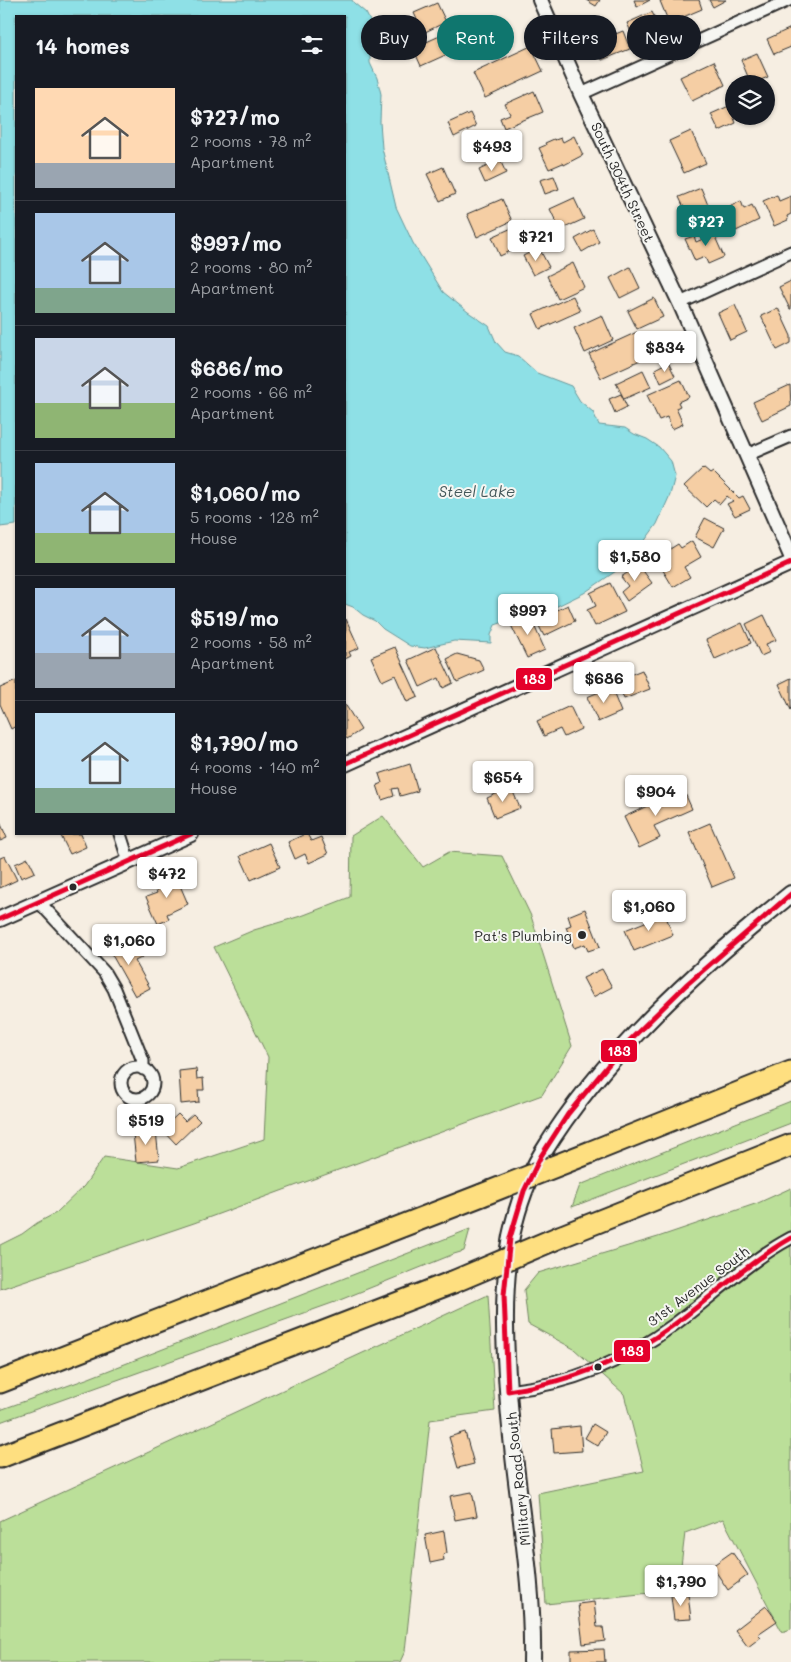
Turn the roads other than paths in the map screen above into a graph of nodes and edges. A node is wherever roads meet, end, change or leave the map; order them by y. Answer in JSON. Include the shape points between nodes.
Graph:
{"nodes":[{"id":1,"x":540,"y":0,"type":"edge"},
{"id":2,"x":789,"y":0,"type":"edge"},
{"id":3,"x":581,"y":94,"type":"junction"},
{"id":4,"x":791,"y":252,"type":"edge"},
{"id":5,"x":680,"y":303,"type":"junction"},
{"id":6,"x":791,"y":436,"type":"edge"},
{"id":7,"x":747,"y":455,"type":"junction"},
{"id":8,"x":791,"y":556,"type":"edge"},
{"id":9,"x":791,"y":563,"type":"edge"},
{"id":10,"x":346,"y":764,"type":"edge"},
{"id":11,"x":120,"y":835,"type":"edge"},
{"id":12,"x":189,"y":835,"type":"edge"},
{"id":13,"x":129,"y":862,"type":"junction"},
{"id":14,"x":791,"y":894,"type":"edge"},
{"id":15,"x":40,"y":902,"type":"junction"},
{"id":16,"x":0,"y":919,"type":"edge"},
{"id":17,"x":143,"y":1069,"type":"dead end"},
{"id":18,"x":791,"y":1072,"type":"edge"},
{"id":19,"x":791,"y":1145,"type":"edge"},
{"id":20,"x":791,"y":1238,"type":"edge"},
{"id":21,"x":0,"y":1382,"type":"edge"},
{"id":22,"x":508,"y":1392,"type":"junction"},
{"id":23,"x":0,"y":1457,"type":"edge"},
{"id":24,"x":532,"y":1662,"type":"edge"}],
"edges":[{"from":1,"to":3,"type":"street","name":"South 304th Street"},
{"from":2,"to":3,"type":"street"},
{"from":3,"to":5,"type":"street","name":"South 304th Street"},
{"from":4,"to":5,"type":"street"},
{"from":5,"to":7,"type":"street","name":"South 304th Street"},
{"from":6,"to":7,"type":"street"},
{"from":7,"to":8,"type":"street","name":"South 304th Street"},
{"from":9,"to":10,"type":"street"},
{"from":11,"to":13,"type":"street"},
{"from":12,"to":13,"type":"street"},
{"from":13,"to":15,"type":"street"},
{"from":14,"to":22,"type":"main road","name":"Military Road South","via":[[686,985],[623,1048],[568,1114],[541,1156],[524,1191],[510,1238],[504,1295]]},
{"from":15,"to":16,"type":"street"},
{"from":15,"to":17,"type":"street","via":[[104,972],[133,1036]]},
{"from":18,"to":21,"type":"highway","bridge":true},
{"from":19,"to":23,"type":"highway","bridge":true,"via":[[453,1282]]},
{"from":20,"to":22,"type":"street","name":"31st Avenue South","via":[[633,1350],[585,1374],[538,1388]]},
{"from":22,"to":24,"type":"main road","name":"Military Road South","via":[[529,1586]]}]}
